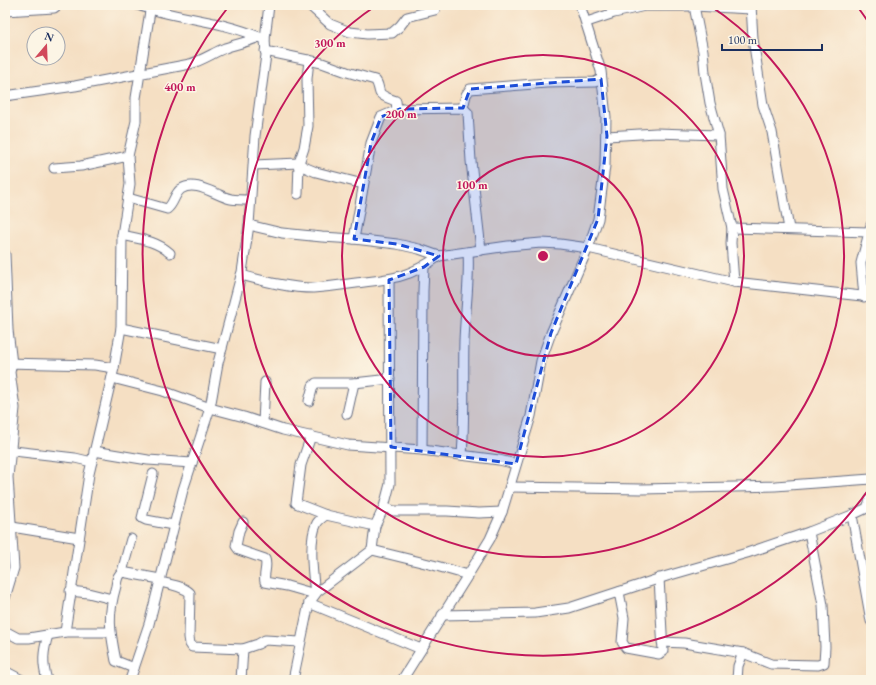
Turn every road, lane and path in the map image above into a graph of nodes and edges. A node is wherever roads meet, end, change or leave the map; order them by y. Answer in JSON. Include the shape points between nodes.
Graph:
{"nodes":[{"id":1,"x":58,"y":5,"type":"edge"},
{"id":2,"x":138,"y":5,"type":"edge"},
{"id":3,"x":269,"y":5,"type":"edge"},
{"id":4,"x":309,"y":5,"type":"edge"},
{"id":5,"x":437,"y":5,"type":"edge"},
{"id":6,"x":580,"y":5,"type":"edge"},
{"id":7,"x":694,"y":6,"type":"junction"},
{"id":8,"x":751,"y":7,"type":"edge"},
{"id":9,"x":151,"y":8,"type":"edge"},
{"id":10,"x":5,"y":11,"type":"edge"},
{"id":11,"x":587,"y":22,"type":"junction"},
{"id":12,"x":262,"y":38,"type":"junction"},
{"id":13,"x":265,"y":51,"type":"junction"},
{"id":14,"x":309,"y":60,"type":"junction"},
{"id":15,"x":141,"y":74,"type":"junction"},
{"id":16,"x":601,"y":79,"type":"junction"},
{"id":17,"x":5,"y":96,"type":"edge"},
{"id":18,"x":463,"y":108,"type":"junction"},
{"id":19,"x":397,"y":110,"type":"junction"},
{"id":20,"x":719,"y":135,"type":"junction"},
{"id":21,"x":607,"y":136,"type":"junction"},
{"id":22,"x":128,"y":156,"type":"junction"},
{"id":23,"x":299,"y":163,"type":"junction"},
{"id":24,"x":254,"y":165,"type":"junction"},
{"id":25,"x":54,"y":168,"type":"dead end"},
{"id":26,"x":363,"y":184,"type":"junction"},
{"id":27,"x":298,"y":194,"type":"dead end"},
{"id":28,"x":128,"y":198,"type":"junction"},
{"id":29,"x":250,"y":200,"type":"junction"},
{"id":30,"x":249,"y":226,"type":"junction"},
{"id":31,"x":732,"y":228,"type":"junction"},
{"id":32,"x":870,"y":228,"type":"edge"},
{"id":33,"x":789,"y":229,"type":"junction"},
{"id":34,"x":122,"y":235,"type":"junction"},
{"id":35,"x":354,"y":238,"type":"junction"},
{"id":36,"x":588,"y":248,"type":"junction"},
{"id":37,"x":481,"y":250,"type":"junction"},
{"id":38,"x":468,"y":252,"type":"junction"},
{"id":39,"x":170,"y":253,"type":"dead end"},
{"id":40,"x":5,"y":254,"type":"edge"},
{"id":41,"x":439,"y":256,"type":"junction"},
{"id":42,"x":424,"y":267,"type":"junction"},
{"id":43,"x":5,"y":268,"type":"edge"},
{"id":44,"x":241,"y":275,"type":"junction"},
{"id":45,"x":389,"y":280,"type":"junction"},
{"id":46,"x":734,"y":282,"type":"junction"},
{"id":47,"x":867,"y":297,"type":"edge"},
{"id":48,"x":121,"y":328,"type":"junction"},
{"id":49,"x":222,"y":349,"type":"junction"},
{"id":50,"x":8,"y":363,"type":"edge"},
{"id":51,"x":114,"y":368,"type":"junction"},
{"id":52,"x":112,"y":378,"type":"junction"},
{"id":53,"x":390,"y":379,"type":"junction"},
{"id":54,"x":265,"y":382,"type":"dead end"},
{"id":55,"x":354,"y":383,"type":"junction"},
{"id":56,"x":309,"y":401,"type":"dead end"},
{"id":57,"x":210,"y":408,"type":"junction"},
{"id":58,"x":347,"y":414,"type":"dead end"},
{"id":59,"x":262,"y":423,"type":"junction"},
{"id":60,"x":311,"y":436,"type":"junction"},
{"id":61,"x":391,"y":447,"type":"junction"},
{"id":62,"x":8,"y":450,"type":"edge"},
{"id":63,"x":422,"y":450,"type":"junction"},
{"id":64,"x":94,"y":451,"type":"junction"},
{"id":65,"x":462,"y":455,"type":"junction"},
{"id":66,"x":92,"y":462,"type":"junction"},
{"id":67,"x":192,"y":463,"type":"junction"},
{"id":68,"x":516,"y":464,"type":"junction"},
{"id":69,"x":153,"y":474,"type":"dead end"},
{"id":70,"x":871,"y":479,"type":"edge"},
{"id":71,"x":510,"y":487,"type":"junction"},
{"id":72,"x":871,"y":497,"type":"edge"},
{"id":73,"x":384,"y":507,"type":"junction"},
{"id":74,"x":502,"y":512,"type":"junction"},
{"id":75,"x":326,"y":515,"type":"junction"},
{"id":76,"x":852,"y":515,"type":"junction"},
{"id":77,"x":243,"y":522,"type":"dead end"},
{"id":78,"x":173,"y":525,"type":"junction"},
{"id":79,"x":375,"y":526,"type":"junction"},
{"id":80,"x":9,"y":529,"type":"edge"},
{"id":81,"x":809,"y":532,"type":"junction"},
{"id":82,"x":79,"y":538,"type":"junction"},
{"id":83,"x":131,"y":539,"type":"dead end"},
{"id":84,"x":372,"y":550,"type":"junction"},
{"id":85,"x":122,"y":572,"type":"junction"},
{"id":86,"x":468,"y":575,"type":"junction"},
{"id":87,"x":659,"y":578,"type":"junction"},
{"id":88,"x":160,"y":581,"type":"junction"},
{"id":89,"x":70,"y":591,"type":"junction"},
{"id":90,"x":619,"y":592,"type":"junction"},
{"id":91,"x":315,"y":594,"type":"junction"},
{"id":92,"x":5,"y":598,"type":"edge"},
{"id":93,"x":112,"y":599,"type":"junction"},
{"id":94,"x":309,"y":603,"type":"junction"},
{"id":95,"x":442,"y":615,"type":"junction"},
{"id":96,"x":871,"y":621,"type":"edge"},
{"id":97,"x":5,"y":631,"type":"edge"},
{"id":98,"x":65,"y":632,"type":"junction"},
{"id":99,"x":110,"y":632,"type":"junction"},
{"id":100,"x":48,"y":635,"type":"junction"},
{"id":101,"x":300,"y":642,"type":"junction"},
{"id":102,"x":662,"y":642,"type":"junction"},
{"id":103,"x":243,"y":649,"type":"junction"},
{"id":104,"x":421,"y":649,"type":"junction"},
{"id":105,"x":743,"y":653,"type":"junction"},
{"id":106,"x":134,"y":668,"type":"junction"},
{"id":107,"x":5,"y":671,"type":"edge"},
{"id":108,"x":16,"y":679,"type":"edge"},
{"id":109,"x":47,"y":680,"type":"edge"},
{"id":110,"x":130,"y":680,"type":"edge"},
{"id":111,"x":241,"y":680,"type":"edge"},
{"id":112,"x":293,"y":680,"type":"edge"},
{"id":113,"x":402,"y":680,"type":"edge"},
{"id":114,"x":737,"y":680,"type":"edge"}],
"edges":[{"from":1,"to":10,"type":"street","via":[[54,8]]},
{"from":2,"to":9,"type":"street"},
{"from":3,"to":12,"type":"street"},
{"from":4,"to":5,"type":"street","via":[[330,24],[350,32],[367,34],[392,33],[407,17],[435,10]]},
{"from":6,"to":11,"type":"street"},
{"from":7,"to":8,"type":"street"},
{"from":7,"to":11,"type":"street","via":[[645,6]]},
{"from":7,"to":20,"type":"street","via":[[710,103]]},
{"from":8,"to":33,"type":"street","via":[[752,39],[763,105],[772,132]]},
{"from":9,"to":12,"type":"street","via":[[219,23]]},
{"from":9,"to":15,"type":"street"},
{"from":11,"to":16,"type":"street"},
{"from":12,"to":13,"type":"street"},
{"from":12,"to":15,"type":"street","via":[[226,48],[190,64]]},
{"from":13,"to":14,"type":"street"},
{"from":13,"to":24,"type":"street"},
{"from":14,"to":19,"type":"street","via":[[375,80],[380,93],[396,101]]},
{"from":14,"to":23,"type":"street","via":[[308,126]]},
{"from":15,"to":17,"type":"street"},
{"from":15,"to":22,"type":"street","via":[[136,98],[136,121]]},
{"from":16,"to":18,"type":"street","via":[[595,82],[470,89]]},
{"from":16,"to":21,"type":"street"},
{"from":18,"to":19,"type":"street"},
{"from":18,"to":37,"type":"street","via":[[468,113]]},
{"from":19,"to":26,"type":"street","via":[[379,120],[371,143]]},
{"from":20,"to":21,"type":"street","via":[[656,133]]},
{"from":20,"to":31,"type":"street","via":[[723,189]]},
{"from":21,"to":36,"type":"street","via":[[603,194]]},
{"from":22,"to":25,"type":"street","via":[[81,166]]},
{"from":22,"to":28,"type":"street"},
{"from":23,"to":24,"type":"street"},
{"from":23,"to":26,"type":"street","via":[[316,172]]},
{"from":23,"to":27,"type":"street"},
{"from":24,"to":29,"type":"street"},
{"from":26,"to":35,"type":"street"},
{"from":28,"to":29,"type":"street","via":[[167,209],[179,191],[186,186],[194,186],[231,199]]},
{"from":28,"to":34,"type":"street"},
{"from":29,"to":30,"type":"street"},
{"from":30,"to":35,"type":"street","via":[[282,233]]},
{"from":30,"to":44,"type":"street"},
{"from":31,"to":33,"type":"street"},
{"from":31,"to":46,"type":"street"},
{"from":32,"to":33,"type":"street"},
{"from":32,"to":47,"type":"street","via":[[861,263]]},
{"from":34,"to":39,"type":"street","via":[[151,242]]},
{"from":34,"to":48,"type":"street"},
{"from":35,"to":41,"type":"street","via":[[397,244]]},
{"from":36,"to":37,"type":"street","via":[[541,243]]},
{"from":36,"to":46,"type":"street"},
{"from":36,"to":68,"type":"street","via":[[541,361],[531,416]]},
{"from":37,"to":38,"type":"street"},
{"from":38,"to":41,"type":"street"},
{"from":38,"to":65,"type":"street"},
{"from":40,"to":43,"type":"street"},
{"from":41,"to":42,"type":"street"},
{"from":42,"to":45,"type":"street"},
{"from":42,"to":63,"type":"street"},
{"from":43,"to":50,"type":"street"},
{"from":44,"to":45,"type":"street","via":[[313,288]]},
{"from":44,"to":49,"type":"street"},
{"from":45,"to":53,"type":"street"},
{"from":46,"to":47,"type":"street"},
{"from":48,"to":49,"type":"street"},
{"from":48,"to":51,"type":"street"},
{"from":49,"to":57,"type":"street"},
{"from":50,"to":51,"type":"street","via":[[95,365]]},
{"from":50,"to":62,"type":"street","via":[[15,408]]},
{"from":51,"to":52,"type":"street"},
{"from":52,"to":57,"type":"street","via":[[163,391]]},
{"from":52,"to":64,"type":"street"},
{"from":53,"to":55,"type":"street"},
{"from":53,"to":61,"type":"street"},
{"from":54,"to":59,"type":"street"},
{"from":55,"to":56,"type":"street","via":[[316,383]]},
{"from":55,"to":58,"type":"street"},
{"from":57,"to":59,"type":"street"},
{"from":57,"to":67,"type":"street"},
{"from":59,"to":60,"type":"street"},
{"from":60,"to":61,"type":"street","via":[[348,445]]},
{"from":60,"to":75,"type":"street","via":[[301,465],[296,502],[300,506]]},
{"from":61,"to":63,"type":"street"},
{"from":61,"to":73,"type":"street","via":[[390,484]]},
{"from":62,"to":66,"type":"street"},
{"from":62,"to":80,"type":"street"},
{"from":63,"to":65,"type":"street"},
{"from":64,"to":66,"type":"street"},
{"from":64,"to":67,"type":"street","via":[[148,460]]},
{"from":65,"to":68,"type":"street"},
{"from":66,"to":82,"type":"street"},
{"from":67,"to":78,"type":"street"},
{"from":68,"to":71,"type":"street"},
{"from":69,"to":78,"type":"street","via":[[142,518]]},
{"from":70,"to":71,"type":"street","via":[[775,486],[642,489]]},
{"from":71,"to":74,"type":"street"},
{"from":72,"to":76,"type":"street","via":[[867,508]]},
{"from":73,"to":74,"type":"street","via":[[394,511],[447,510],[479,514]]},
{"from":73,"to":79,"type":"street"},
{"from":74,"to":86,"type":"street","via":[[490,539]]},
{"from":75,"to":79,"type":"street"},
{"from":75,"to":91,"type":"street","via":[[314,530],[312,561]]},
{"from":76,"to":81,"type":"street"},
{"from":76,"to":96,"type":"street"},
{"from":77,"to":91,"type":"street","via":[[236,546],[239,550],[265,559],[265,582]]},
{"from":78,"to":88,"type":"street"},
{"from":79,"to":84,"type":"street"},
{"from":80,"to":82,"type":"street"},
{"from":80,"to":92,"type":"street","via":[[14,568]]},
{"from":81,"to":87,"type":"street"},
{"from":81,"to":105,"type":"street","via":[[823,605],[824,663],[771,664]]},
{"from":82,"to":89,"type":"street"},
{"from":83,"to":85,"type":"street"},
{"from":84,"to":86,"type":"street"},
{"from":84,"to":91,"type":"street"},
{"from":85,"to":88,"type":"street"},
{"from":85,"to":93,"type":"street","via":[[118,576]]},
{"from":86,"to":95,"type":"street"},
{"from":87,"to":90,"type":"street"},
{"from":87,"to":102,"type":"street"},
{"from":88,"to":103,"type":"street","via":[[190,593],[189,637],[192,647]]},
{"from":88,"to":106,"type":"street"},
{"from":89,"to":93,"type":"street"},
{"from":89,"to":98,"type":"street"},
{"from":90,"to":95,"type":"street","via":[[569,608],[535,613]]},
{"from":90,"to":102,"type":"street","via":[[624,618],[622,642],[626,648],[659,654],[663,651]]},
{"from":91,"to":94,"type":"street"},
{"from":93,"to":99,"type":"street"},
{"from":94,"to":101,"type":"street"},
{"from":94,"to":104,"type":"street"},
{"from":95,"to":104,"type":"street"},
{"from":97,"to":100,"type":"street","via":[[18,638]]},
{"from":98,"to":99,"type":"street"},
{"from":98,"to":100,"type":"street"},
{"from":99,"to":106,"type":"street","via":[[116,661]]},
{"from":100,"to":109,"type":"street","via":[[44,651]]},
{"from":101,"to":103,"type":"street","via":[[265,640]]},
{"from":101,"to":112,"type":"street"},
{"from":102,"to":105,"type":"street"},
{"from":103,"to":111,"type":"street"},
{"from":104,"to":113,"type":"street"},
{"from":105,"to":114,"type":"street","via":[[738,666]]},
{"from":106,"to":110,"type":"street"},
{"from":107,"to":108,"type":"street"}]}
